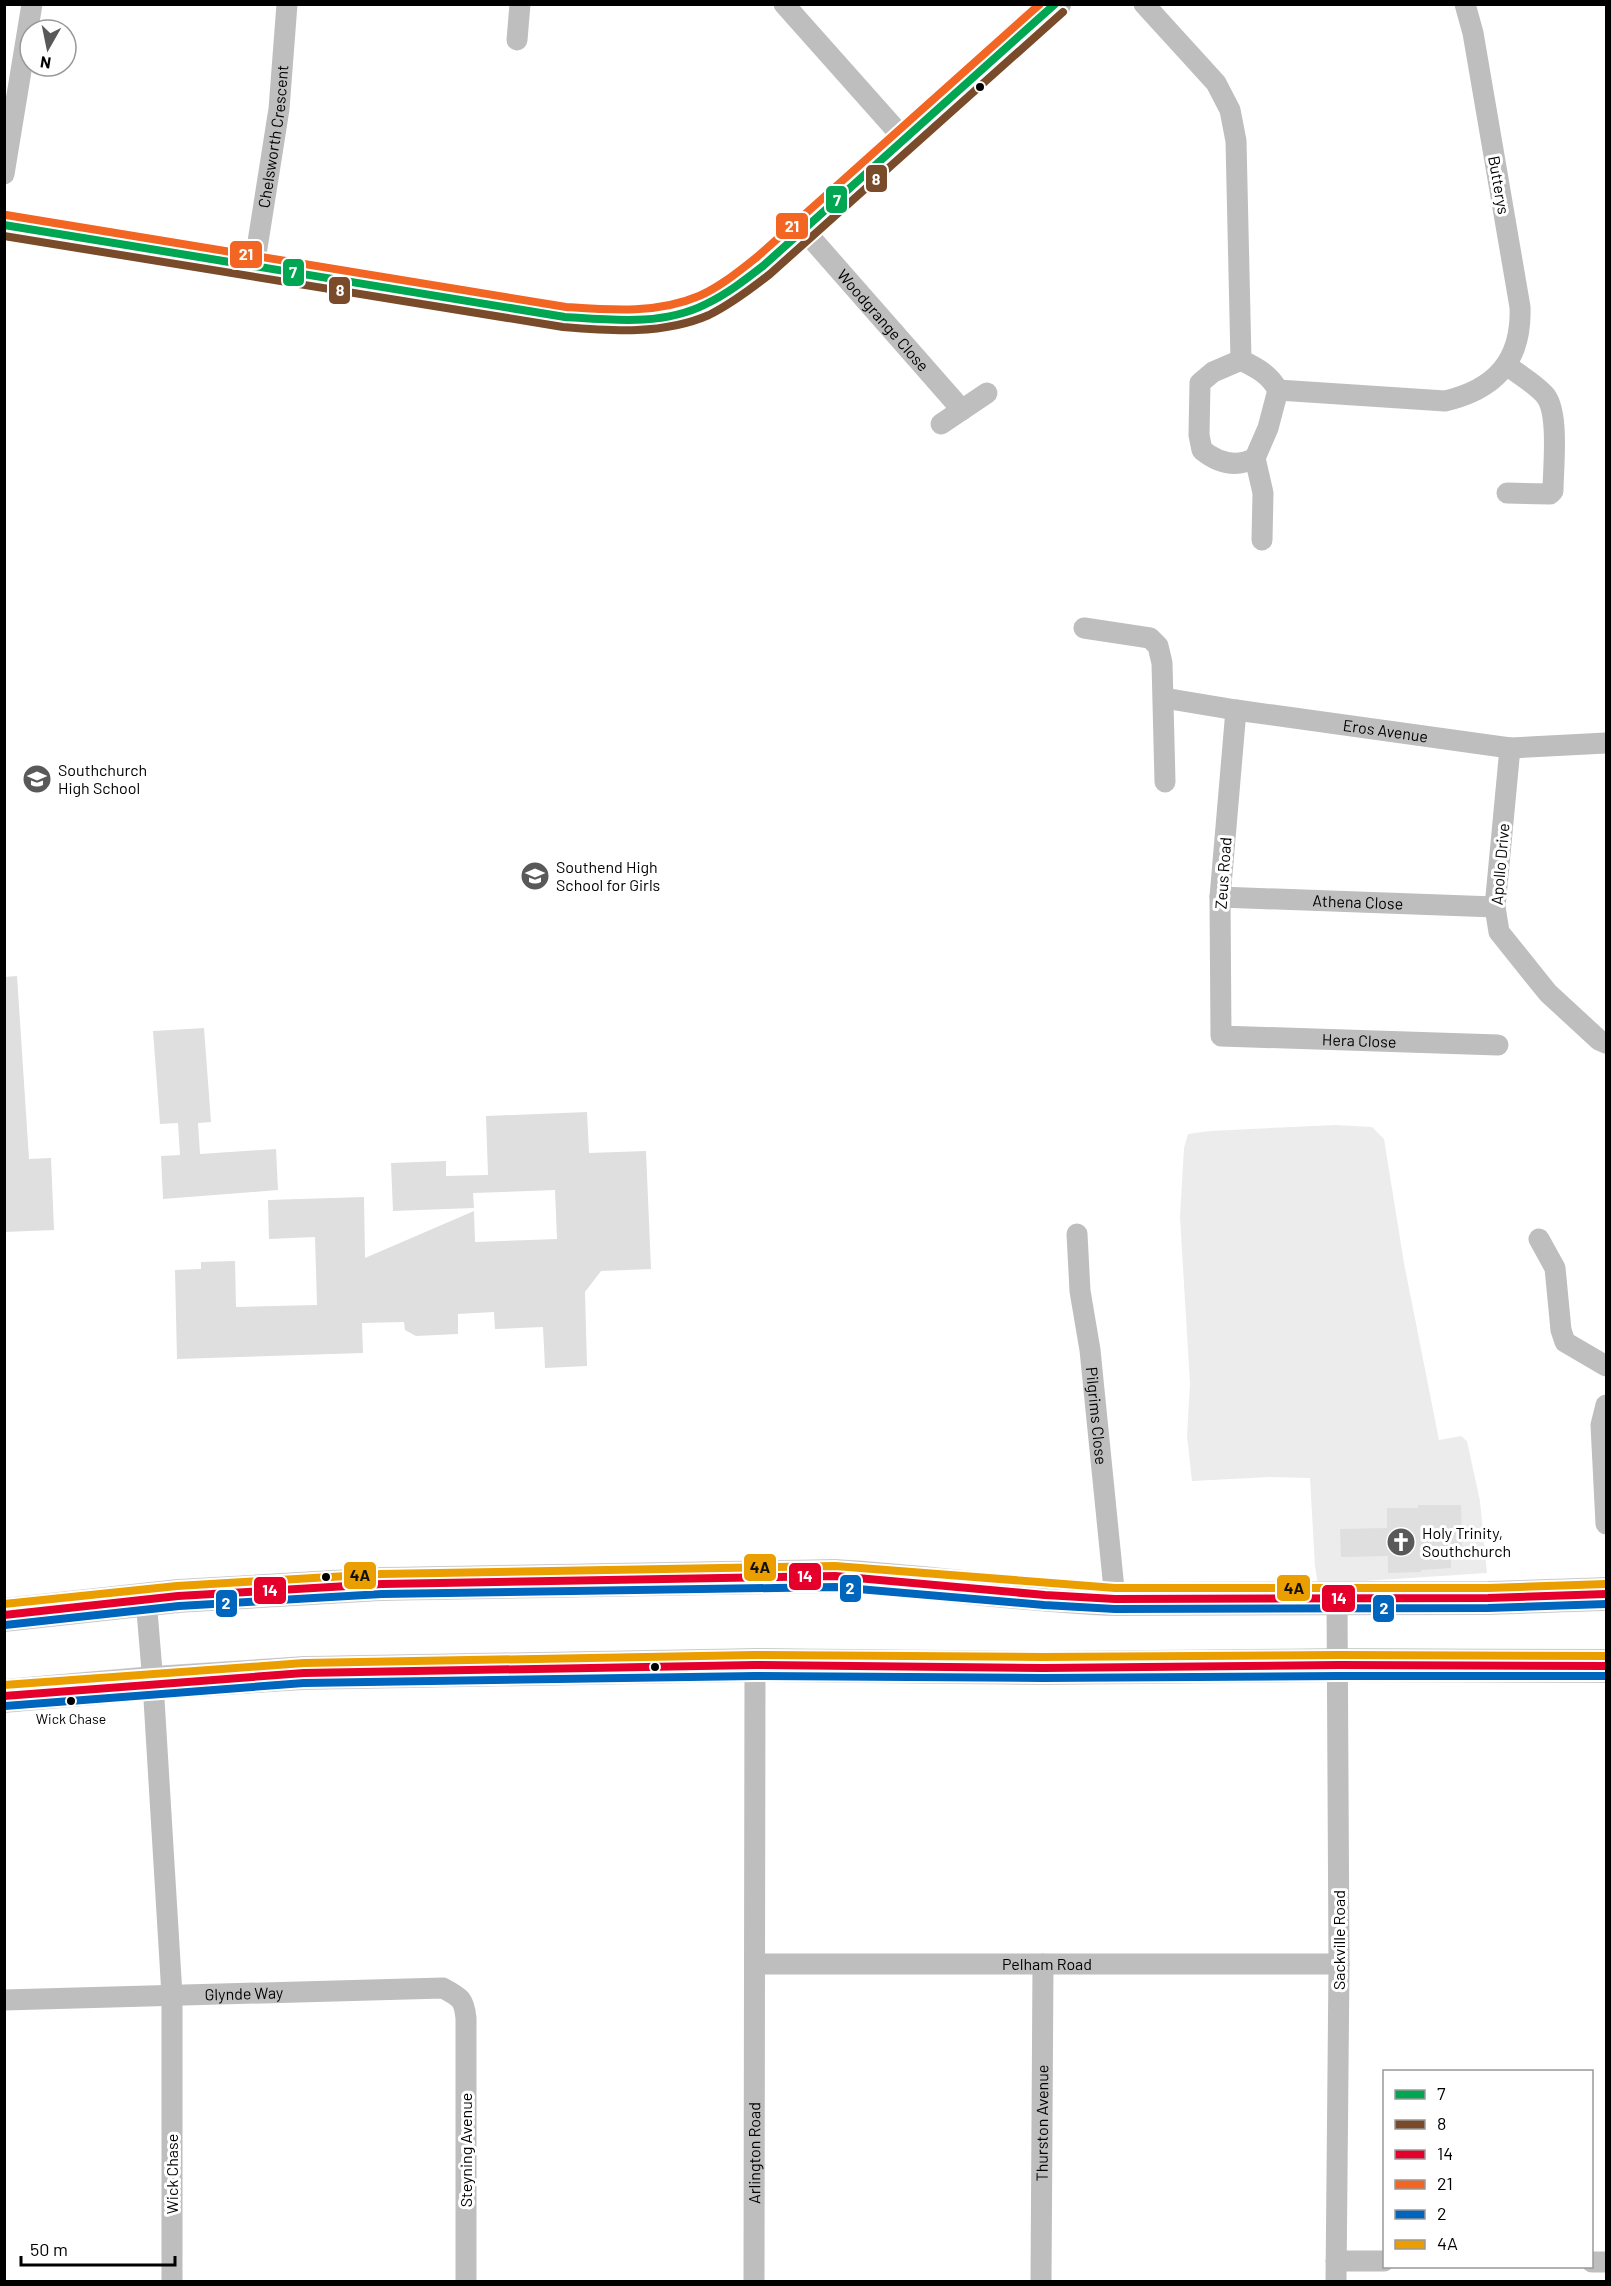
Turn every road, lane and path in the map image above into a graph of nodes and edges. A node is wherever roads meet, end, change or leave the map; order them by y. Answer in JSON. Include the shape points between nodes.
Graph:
{"nodes":[{"id":1,"x":32,"y":4,"type":"edge"},
{"id":2,"x":287,"y":4,"type":"edge"},
{"id":3,"x":520,"y":4,"type":"edge"},
{"id":4,"x":784,"y":4,"type":"edge"},
{"id":5,"x":1056,"y":4,"type":"edge"},
{"id":6,"x":1144,"y":4,"type":"edge"},
{"id":7,"x":1465,"y":4,"type":"edge"},
{"id":8,"x":517,"y":40,"type":"dead end"},
{"id":9,"x":905,"y":140,"type":"junction"},
{"id":10,"x":4,"y":174,"type":"edge"},
{"id":11,"x":4,"y":225,"type":"edge"},
{"id":12,"x":804,"y":230,"type":"junction"},
{"id":13,"x":254,"y":267,"type":"junction"},
{"id":14,"x":1241,"y":360,"type":"junction"},
{"id":15,"x":1507,"y":365,"type":"junction"},
{"id":16,"x":1278,"y":390,"type":"junction"},
{"id":17,"x":987,"y":393,"type":"dead end"},
{"id":18,"x":962,"y":410,"type":"junction"},
{"id":19,"x":941,"y":424,"type":"dead end"},
{"id":20,"x":1255,"y":458,"type":"junction"},
{"id":21,"x":1507,"y":493,"type":"dead end"},
{"id":22,"x":1262,"y":540,"type":"dead end"},
{"id":23,"x":1084,"y":628,"type":"dead end"},
{"id":24,"x":1164,"y":698,"type":"junction"},
{"id":25,"x":1236,"y":710,"type":"junction"},
{"id":26,"x":1606,"y":743,"type":"edge"},
{"id":27,"x":1510,"y":748,"type":"junction"},
{"id":28,"x":1165,"y":782,"type":"dead end"},
{"id":29,"x":1220,"y":897,"type":"junction"},
{"id":30,"x":1496,"y":907,"type":"junction"},
{"id":31,"x":1221,"y":1036,"type":"joint"},
{"id":32,"x":1606,"y":1043,"type":"edge"},
{"id":33,"x":1498,"y":1045,"type":"dead end"},
{"id":34,"x":1077,"y":1234,"type":"dead end"},
{"id":35,"x":1539,"y":1239,"type":"dead end"},
{"id":36,"x":1606,"y":1366,"type":"edge"},
{"id":37,"x":1606,"y":1405,"type":"edge"},
{"id":38,"x":1606,"y":1524,"type":"edge"},
{"id":39,"x":1606,"y":1594,"type":"edge"},
{"id":40,"x":146,"y":1599,"type":"junction"},
{"id":41,"x":1115,"y":1599,"type":"junction"},
{"id":42,"x":1337,"y":1599,"type":"junction"},
{"id":43,"x":4,"y":1615,"type":"edge"},
{"id":44,"x":754,"y":1665,"type":"junction"},
{"id":45,"x":1339,"y":1665,"type":"junction"},
{"id":46,"x":1606,"y":1666,"type":"edge"},
{"id":47,"x":153,"y":1683,"type":"junction"},
{"id":48,"x":4,"y":1696,"type":"edge"},
{"id":49,"x":755,"y":1964,"type":"junction"},
{"id":50,"x":1043,"y":1964,"type":"junction"},
{"id":51,"x":1340,"y":1964,"type":"junction"},
{"id":52,"x":172,"y":1995,"type":"junction"},
{"id":53,"x":4,"y":2000,"type":"edge"},
{"id":54,"x":466,"y":2018,"type":"joint"},
{"id":55,"x":1383,"y":2261,"type":"edge"},
{"id":56,"x":1336,"y":2271,"type":"edge"},
{"id":57,"x":172,"y":2282,"type":"edge"},
{"id":58,"x":465,"y":2282,"type":"edge"},
{"id":59,"x":754,"y":2282,"type":"edge"},
{"id":60,"x":1041,"y":2282,"type":"edge"}],
"edges":[{"from":1,"to":10,"type":"street"},
{"from":2,"to":13,"type":"street","name":"Chelsworth Crescent","via":[[279,109]]},
{"from":3,"to":8,"type":"street"},
{"from":4,"to":9,"type":"street"},
{"from":5,"to":9,"type":"street"},
{"from":6,"to":14,"type":"street","via":[[1216,83],[1230,110],[1236,141]]},
{"from":7,"to":15,"type":"street","name":"Butterys","via":[[1520,308],[1516,347]]},
{"from":9,"to":12,"type":"street"},
{"from":11,"to":13,"type":"street"},
{"from":12,"to":13,"type":"street","via":[[721,296],[688,311],[650,319],[565,317]]},
{"from":12,"to":18,"type":"street","name":"Woodgrange Close"},
{"from":14,"to":16,"type":"street","via":[[1262,370]]},
{"from":14,"to":20,"type":"street","via":[[1213,372],[1200,383],[1199,435],[1202,450],[1211,458],[1225,463],[1245,463]]},
{"from":15,"to":16,"type":"street","via":[[1478,388],[1445,401]]},
{"from":15,"to":21,"type":"street","via":[[1545,394],[1554,417],[1553,491]]},
{"from":16,"to":20,"type":"street","via":[[1269,428]]},
{"from":17,"to":18,"type":"street"},
{"from":18,"to":19,"type":"street"},
{"from":20,"to":22,"type":"street","via":[[1263,493]]},
{"from":23,"to":24,"type":"street","via":[[1150,638],[1158,646],[1162,663]]},
{"from":24,"to":25,"type":"street","name":"Eros Avenue"},
{"from":24,"to":28,"type":"street"},
{"from":25,"to":27,"type":"street","name":"Eros Avenue"},
{"from":25,"to":29,"type":"street","name":"Zeus Road"},
{"from":26,"to":27,"type":"street","name":"Eros Avenue"},
{"from":27,"to":30,"type":"street","name":"Apollo Drive"},
{"from":29,"to":30,"type":"street","name":"Athena Close"},
{"from":29,"to":31,"type":"street","name":"Zeus Road"},
{"from":30,"to":32,"type":"street","name":"Apollo Drive","via":[[1499,933],[1548,993]]},
{"from":31,"to":33,"type":"street","name":"Hera Close"},
{"from":34,"to":41,"type":"street","name":"Pilgrims Close"},
{"from":35,"to":36,"type":"street","via":[[1555,1268],[1565,1342]]},
{"from":37,"to":38,"type":"street","via":[[1601,1425]]},
{"from":39,"to":42,"type":"main road"},
{"from":40,"to":41,"type":"main road","via":[[396,1583],[835,1576]]},
{"from":40,"to":43,"type":"main road"},
{"from":40,"to":47,"type":"street","name":"Wick Chase"},
{"from":41,"to":42,"type":"main road"},
{"from":42,"to":45,"type":"street","name":"Sackville Road"},
{"from":44,"to":45,"type":"main road"},
{"from":44,"to":47,"type":"main road","via":[[304,1673]]},
{"from":44,"to":49,"type":"street","name":"Arlington Road"},
{"from":45,"to":46,"type":"main road"},
{"from":45,"to":51,"type":"street","name":"Sackville Road"},
{"from":47,"to":48,"type":"main road"},
{"from":47,"to":52,"type":"street","name":"Wick Chase"},
{"from":49,"to":50,"type":"street","name":"Pelham Road"},
{"from":49,"to":59,"type":"street","name":"Arlington Road"},
{"from":50,"to":51,"type":"street","name":"Pelham Road"},
{"from":50,"to":60,"type":"street","name":"Thurston Avenue"},
{"from":51,"to":56,"type":"street","name":"Sackville Road"},
{"from":52,"to":53,"type":"street","name":"Glynde Way"},
{"from":52,"to":54,"type":"street","name":"Glynde Way","via":[[443,1988],[465,2004]]},
{"from":52,"to":57,"type":"street","name":"Wick Chase"},
{"from":54,"to":58,"type":"street","name":"Steyning Avenue"},
{"from":55,"to":56,"type":"street"}]}
